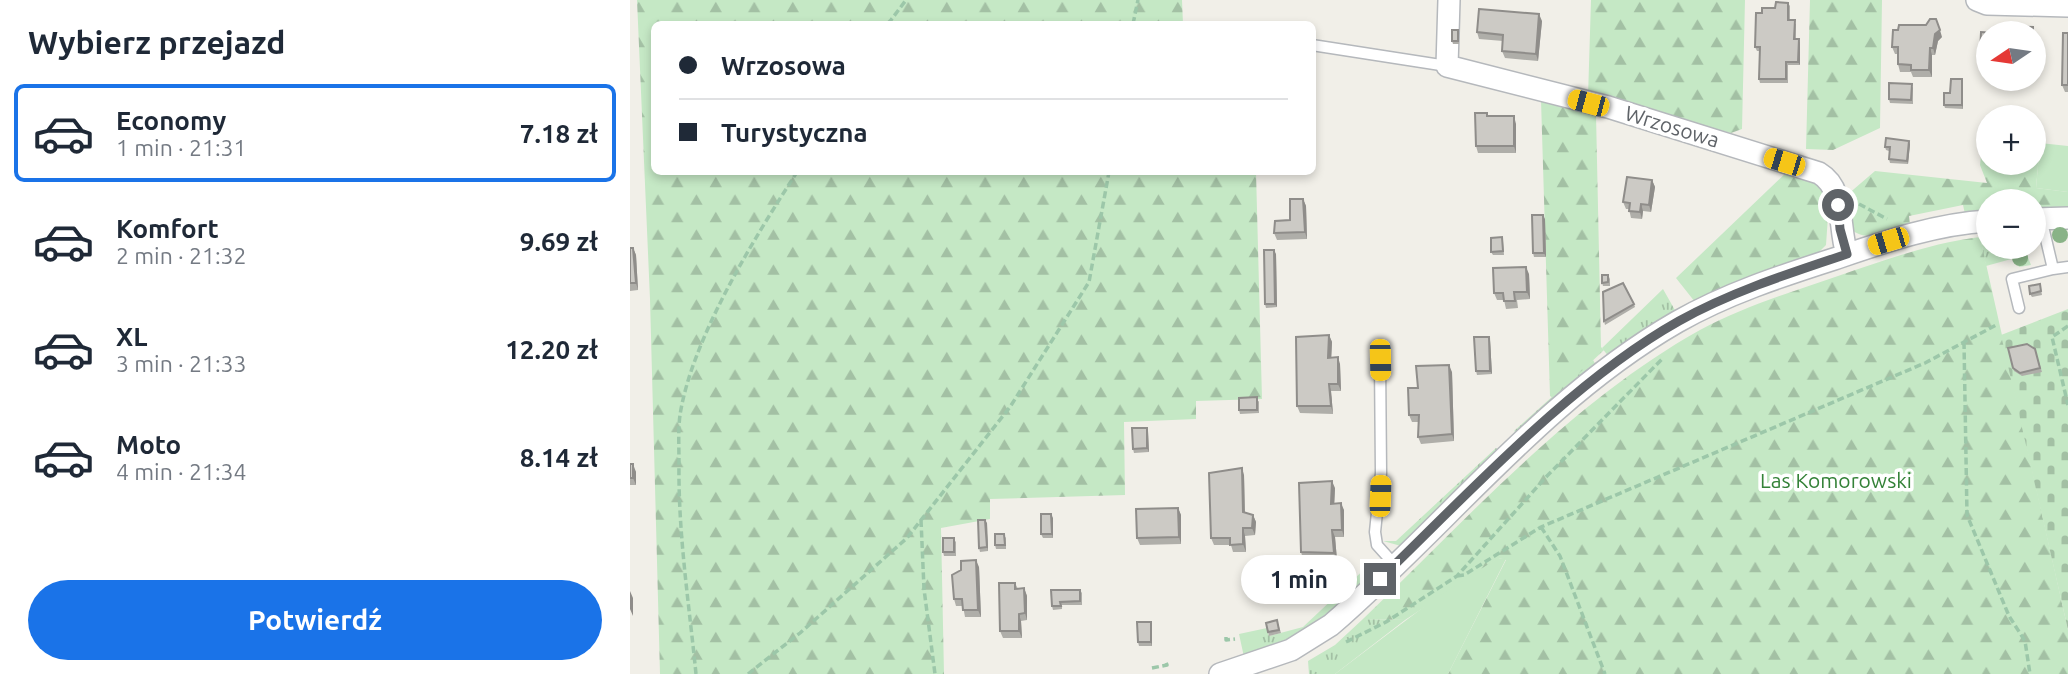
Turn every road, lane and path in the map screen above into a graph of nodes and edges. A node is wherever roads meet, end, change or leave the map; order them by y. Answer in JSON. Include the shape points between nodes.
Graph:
{"nodes":[{"id":1,"x":906,"y":0,"type":"edge"},
{"id":2,"x":1138,"y":0,"type":"edge"},
{"id":3,"x":1449,"y":0,"type":"edge"},
{"id":4,"x":1977,"y":0,"type":"edge"},
{"id":5,"x":2068,"y":6,"type":"edge"},
{"id":6,"x":890,"y":21,"type":"edge"},
{"id":7,"x":1134,"y":21,"type":"edge"},
{"id":8,"x":1316,"y":46,"type":"edge"},
{"id":9,"x":1447,"y":66,"type":"junction"},
{"id":10,"x":795,"y":175,"type":"edge"},
{"id":11,"x":1108,"y":175,"type":"edge"},
{"id":12,"x":1834,"y":189,"type":"junction"},
{"id":13,"x":2068,"y":218,"type":"edge"},
{"id":14,"x":2046,"y":219,"type":"edge"},
{"id":15,"x":1898,"y":221,"type":"dead end"},
{"id":16,"x":1976,"y":223,"type":"edge"},
{"id":17,"x":2046,"y":247,"type":"edge"},
{"id":18,"x":1847,"y":254,"type":"junction"},
{"id":19,"x":2068,"y":267,"type":"edge"},
{"id":20,"x":2053,"y":269,"type":"junction"},
{"id":21,"x":2019,"y":308,"type":"dead end"},
{"id":22,"x":1998,"y":324,"type":"dead end"},
{"id":23,"x":2068,"y":326,"type":"edge"},
{"id":24,"x":1964,"y":342,"type":"junction"},
{"id":25,"x":1672,"y":349,"type":"dead end"},
{"id":26,"x":1380,"y":360,"type":"dead end"},
{"id":27,"x":2068,"y":405,"type":"edge"},
{"id":28,"x":921,"y":520,"type":"junction"},
{"id":29,"x":1541,"y":527,"type":"junction"},
{"id":30,"x":1395,"y":565,"type":"junction"},
{"id":31,"x":1457,"y":576,"type":"junction"},
{"id":32,"x":1226,"y":637,"type":"dead end"},
{"id":33,"x":1235,"y":639,"type":"dead end"},
{"id":34,"x":1338,"y":645,"type":"dead end"},
{"id":35,"x":1166,"y":660,"type":"dead end"},
{"id":36,"x":1267,"y":667,"type":"edge"},
{"id":37,"x":1152,"y":668,"type":"dead end"},
{"id":38,"x":696,"y":674,"type":"edge"},
{"id":39,"x":748,"y":674,"type":"edge"},
{"id":40,"x":936,"y":674,"type":"edge"},
{"id":41,"x":1220,"y":674,"type":"edge"},
{"id":42,"x":1605,"y":674,"type":"edge"},
{"id":43,"x":2030,"y":674,"type":"edge"}],
"edges":[{"from":1,"to":6,"type":"path"},
{"from":2,"to":7,"type":"path"},
{"from":3,"to":9,"type":"street"},
{"from":4,"to":5,"type":"street"},
{"from":8,"to":9,"type":"lane","name":"Wrzosowa"},
{"from":9,"to":12,"type":"street","name":"Wrzosowa","via":[[1608,107],[1810,170]]},
{"from":10,"to":38,"type":"path","via":[[723,301],[691,371],[680,416],[678,517]]},
{"from":11,"to":28,"type":"path","via":[[1089,282],[1010,407]]},
{"from":12,"to":15,"type":"path","via":[[1886,219]]},
{"from":12,"to":18,"type":"street"},
{"from":13,"to":14,"type":"street"},
{"from":16,"to":18,"type":"street","via":[[1921,232]]},
{"from":17,"to":20,"type":"lane"},
{"from":18,"to":30,"type":"street","via":[[1728,297],[1641,346],[1562,406]]},
{"from":19,"to":20,"type":"lane"},
{"from":20,"to":21,"type":"lane","via":[[2012,279]]},
{"from":22,"to":24,"type":"path"},
{"from":23,"to":27,"type":"path","via":[[2052,337]]},
{"from":24,"to":29,"type":"path","via":[[1925,363]]},
{"from":24,"to":43,"type":"path","via":[[1968,515],[2009,616],[2025,641]]},
{"from":25,"to":31,"type":"path"},
{"from":26,"to":30,"type":"lane","via":[[1381,472],[1375,532],[1377,545]]},
{"from":28,"to":39,"type":"path","via":[[907,538]]},
{"from":28,"to":40,"type":"path","via":[[924,589]]},
{"from":29,"to":31,"type":"path"},
{"from":29,"to":42,"type":"path","via":[[1560,556]]},
{"from":30,"to":36,"type":"street","via":[[1331,625]]},
{"from":31,"to":34,"type":"path","via":[[1386,622]]},
{"from":32,"to":33,"type":"path"},
{"from":35,"to":37,"type":"path","via":[[1167,665]]},
{"from":36,"to":41,"type":"street"}]}
